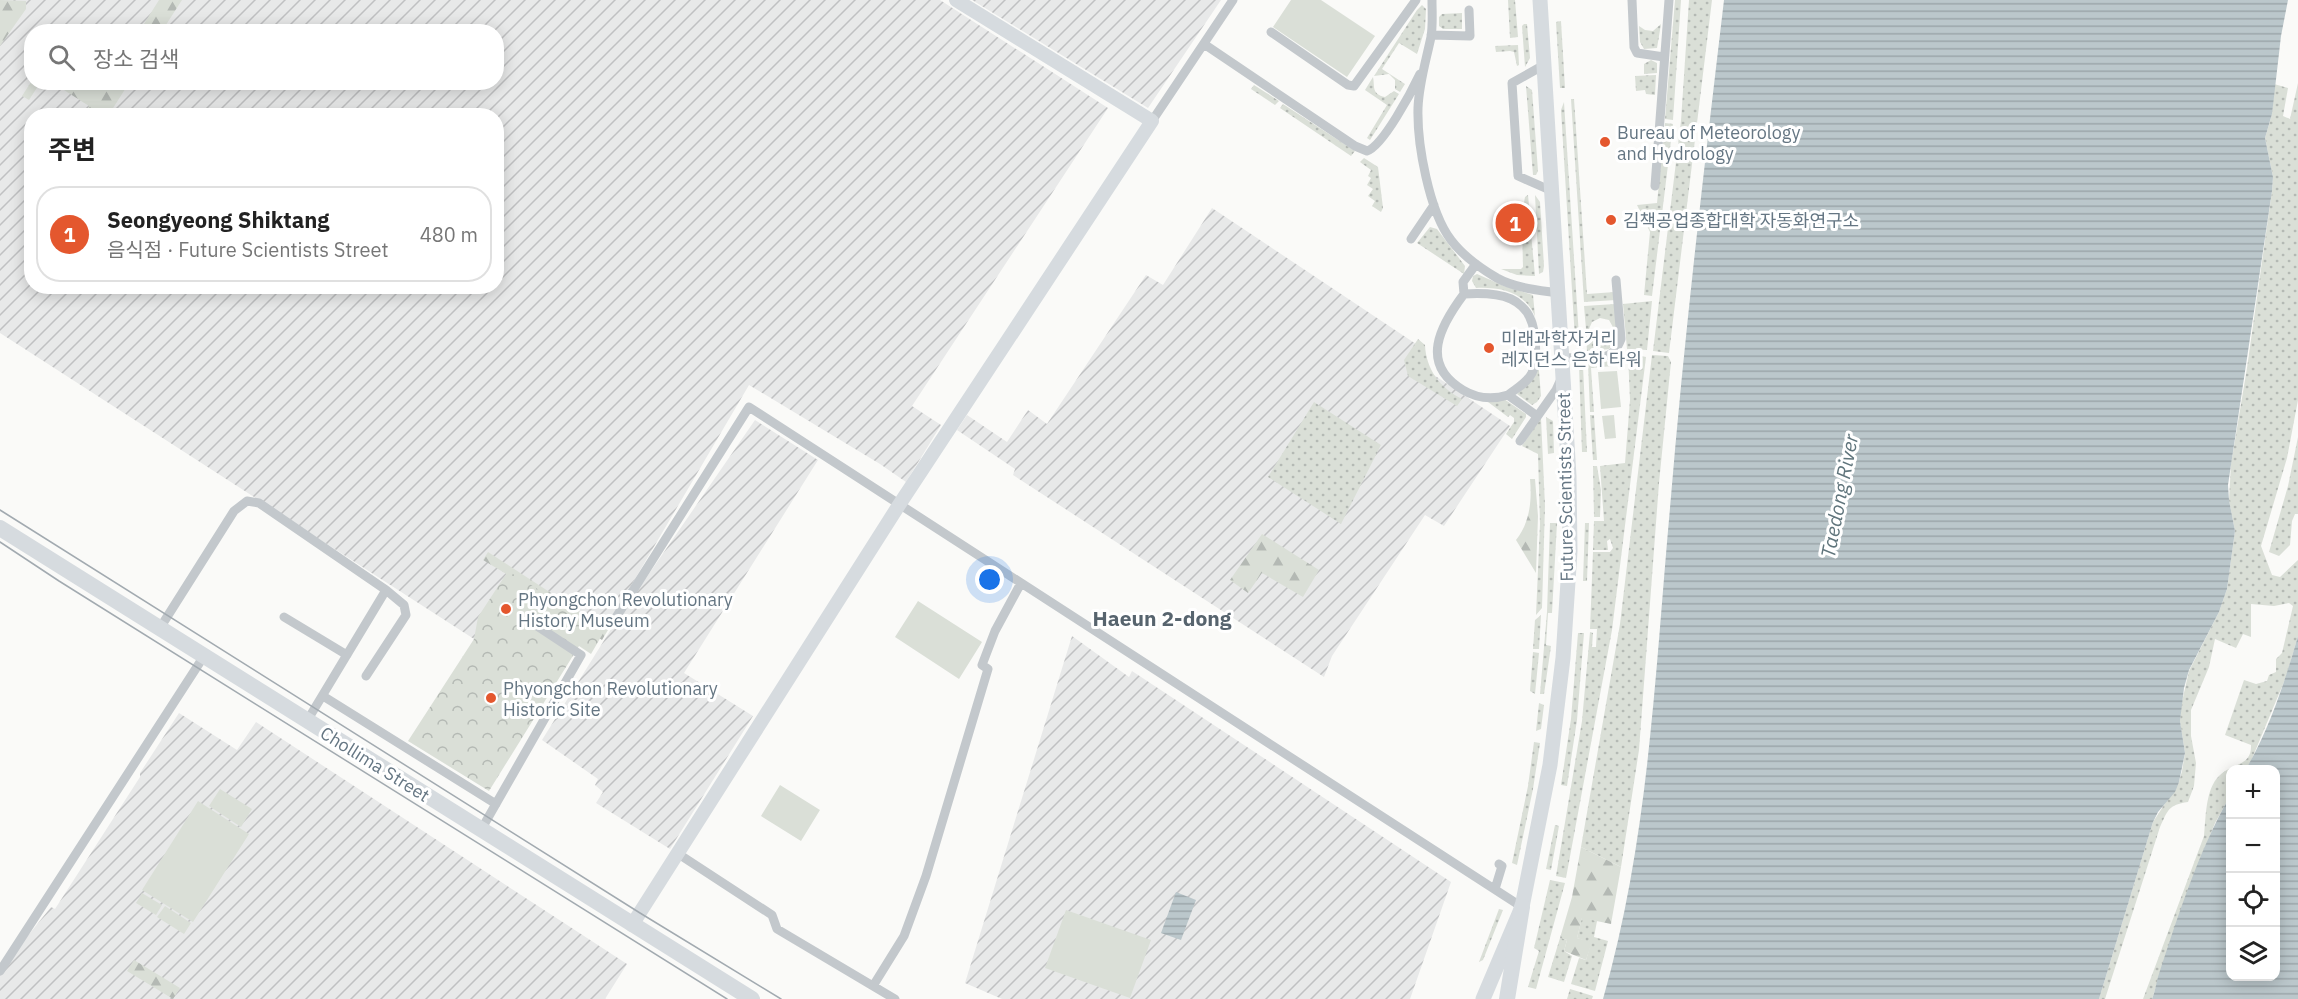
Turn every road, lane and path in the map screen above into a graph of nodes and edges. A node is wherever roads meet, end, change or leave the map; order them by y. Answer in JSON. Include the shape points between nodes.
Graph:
{"nodes":[{"id":1,"x":956,"y":0,"type":"edge"},
{"id":2,"x":1233,"y":0,"type":"edge"},
{"id":3,"x":1416,"y":0,"type":"edge"},
{"id":4,"x":1432,"y":0,"type":"edge"},
{"id":5,"x":1540,"y":0,"type":"edge"},
{"id":6,"x":1632,"y":0,"type":"edge"},
{"id":7,"x":1669,"y":0,"type":"edge"},
{"id":8,"x":1469,"y":10,"type":"dead end"},
{"id":9,"x":1271,"y":32,"type":"dead end"},
{"id":10,"x":1431,"y":36,"type":"junction"},
{"id":11,"x":1204,"y":44,"type":"junction"},
{"id":12,"x":1664,"y":57,"type":"junction"},
{"id":13,"x":1544,"y":65,"type":"junction"},
{"id":14,"x":1422,"y":70,"type":"junction"},
{"id":15,"x":1152,"y":121,"type":"junction"},
{"id":16,"x":1655,"y":186,"type":"dead end"},
{"id":17,"x":1552,"y":191,"type":"junction"},
{"id":18,"x":1434,"y":205,"type":"junction"},
{"id":19,"x":1411,"y":239,"type":"dead end"},
{"id":20,"x":1476,"y":264,"type":"junction"},
{"id":21,"x":1616,"y":280,"type":"dead end"},
{"id":22,"x":1558,"y":293,"type":"junction"},
{"id":23,"x":1464,"y":294,"type":"junction"},
{"id":24,"x":1562,"y":366,"type":"junction"},
{"id":25,"x":1508,"y":395,"type":"junction"},
{"id":26,"x":1537,"y":416,"type":"junction"},
{"id":27,"x":1520,"y":441,"type":"dead end"},
{"id":28,"x":899,"y":505,"type":"junction"},
{"id":29,"x":0,"y":528,"type":"edge"},
{"id":30,"x":1021,"y":583,"type":"junction"},
{"id":31,"x":386,"y":590,"type":"junction"},
{"id":32,"x":284,"y":617,"type":"dead end"},
{"id":33,"x":615,"y":619,"type":"dead end"},
{"id":34,"x":534,"y":624,"type":"dead end"},
{"id":35,"x":160,"y":628,"type":"junction"},
{"id":36,"x":347,"y":655,"type":"junction"},
{"id":37,"x":204,"y":656,"type":"junction"},
{"id":38,"x":366,"y":676,"type":"dead end"},
{"id":39,"x":322,"y":696,"type":"junction"},
{"id":40,"x":307,"y":721,"type":"junction"},
{"id":41,"x":496,"y":804,"type":"junction"},
{"id":42,"x":481,"y":830,"type":"junction"},
{"id":43,"x":677,"y":853,"type":"junction"},
{"id":44,"x":1499,"y":864,"type":"dead end"},
{"id":45,"x":1495,"y":889,"type":"junction"},
{"id":46,"x":1522,"y":907,"type":"junction"},
{"id":47,"x":632,"y":925,"type":"junction"},
{"id":48,"x":0,"y":972,"type":"edge"},
{"id":49,"x":873,"y":986,"type":"junction"},
{"id":50,"x":752,"y":999,"type":"edge"},
{"id":51,"x":895,"y":999,"type":"edge"},
{"id":52,"x":1483,"y":999,"type":"edge"},
{"id":53,"x":1507,"y":999,"type":"edge"}],
"edges":[{"from":1,"to":15,"type":"street"},
{"from":2,"to":11,"type":"street"},
{"from":3,"to":9,"type":"street","via":[[1354,86]]},
{"from":4,"to":10,"type":"street"},
{"from":5,"to":13,"type":"main road","name":"Future Scientists Street"},
{"from":6,"to":12,"type":"street","via":[[1637,53]]},
{"from":7,"to":12,"type":"street"},
{"from":8,"to":10,"type":"street","via":[[1470,36]]},
{"from":10,"to":14,"type":"street"},
{"from":11,"to":14,"type":"street","via":[[1367,151],[1381,139]]},
{"from":11,"to":15,"type":"street"},
{"from":12,"to":16,"type":"street"},
{"from":13,"to":17,"type":"main road","name":"Future Scientists Street"},
{"from":13,"to":17,"type":"street","via":[[1512,83],[1518,176]]},
{"from":14,"to":18,"type":"street","via":[[1418,109],[1423,166]]},
{"from":15,"to":28,"type":"street"},
{"from":17,"to":22,"type":"main road","name":"Future Scientists Street"},
{"from":18,"to":19,"type":"street"},
{"from":18,"to":20,"type":"street","via":[[1450,238]]},
{"from":20,"to":22,"type":"street","via":[[1513,284]]},
{"from":20,"to":23,"type":"street","via":[[1463,282]]},
{"from":21,"to":24,"type":"street","via":[[1621,339],[1618,347],[1608,355]]},
{"from":22,"to":24,"type":"main road","name":"Future Scientists Street"},
{"from":23,"to":25,"type":"street","via":[[1441,332],[1439,368],[1451,383],[1468,393],[1488,399]]},
{"from":23,"to":25,"type":"street","via":[[1511,299],[1531,319],[1534,370]]},
{"from":24,"to":26,"type":"street","via":[[1556,390]]},
{"from":24,"to":46,"type":"main road","name":"Future Scientists Street","via":[[1570,552],[1563,658],[1550,765]]},
{"from":25,"to":26,"type":"street"},
{"from":26,"to":27,"type":"street"},
{"from":28,"to":30,"type":"street"},
{"from":28,"to":33,"type":"street","via":[[749,407]]},
{"from":28,"to":43,"type":"street"},
{"from":29,"to":35,"type":"highway","name":"Chollima Street"},
{"from":30,"to":45,"type":"street"},
{"from":30,"to":49,"type":"street","via":[[982,664],[988,669],[904,936]]},
{"from":31,"to":35,"type":"street","via":[[259,503],[247,501],[234,511]]},
{"from":31,"to":36,"type":"street"},
{"from":31,"to":38,"type":"street","via":[[404,605],[406,615]]},
{"from":32,"to":36,"type":"street"},
{"from":34,"to":41,"type":"street","via":[[581,655]]},
{"from":35,"to":37,"type":"highway","name":"Chollima Street"},
{"from":36,"to":39,"type":"street"},
{"from":37,"to":40,"type":"highway","name":"Chollima Street"},
{"from":37,"to":48,"type":"street"},
{"from":39,"to":40,"type":"street"},
{"from":39,"to":41,"type":"street"},
{"from":40,"to":42,"type":"highway","name":"Chollima Street"},
{"from":41,"to":42,"type":"street"},
{"from":42,"to":47,"type":"highway","name":"Chollima Street"},
{"from":43,"to":47,"type":"street"},
{"from":43,"to":49,"type":"street","via":[[771,915],[777,929]]},
{"from":44,"to":45,"type":"street","via":[[1502,866]]},
{"from":45,"to":46,"type":"street"},
{"from":46,"to":52,"type":"main road","name":"Future Scientists Street"},
{"from":46,"to":53,"type":"highway"},
{"from":47,"to":50,"type":"highway","name":"Chollima Street"},
{"from":49,"to":51,"type":"street"}]}
